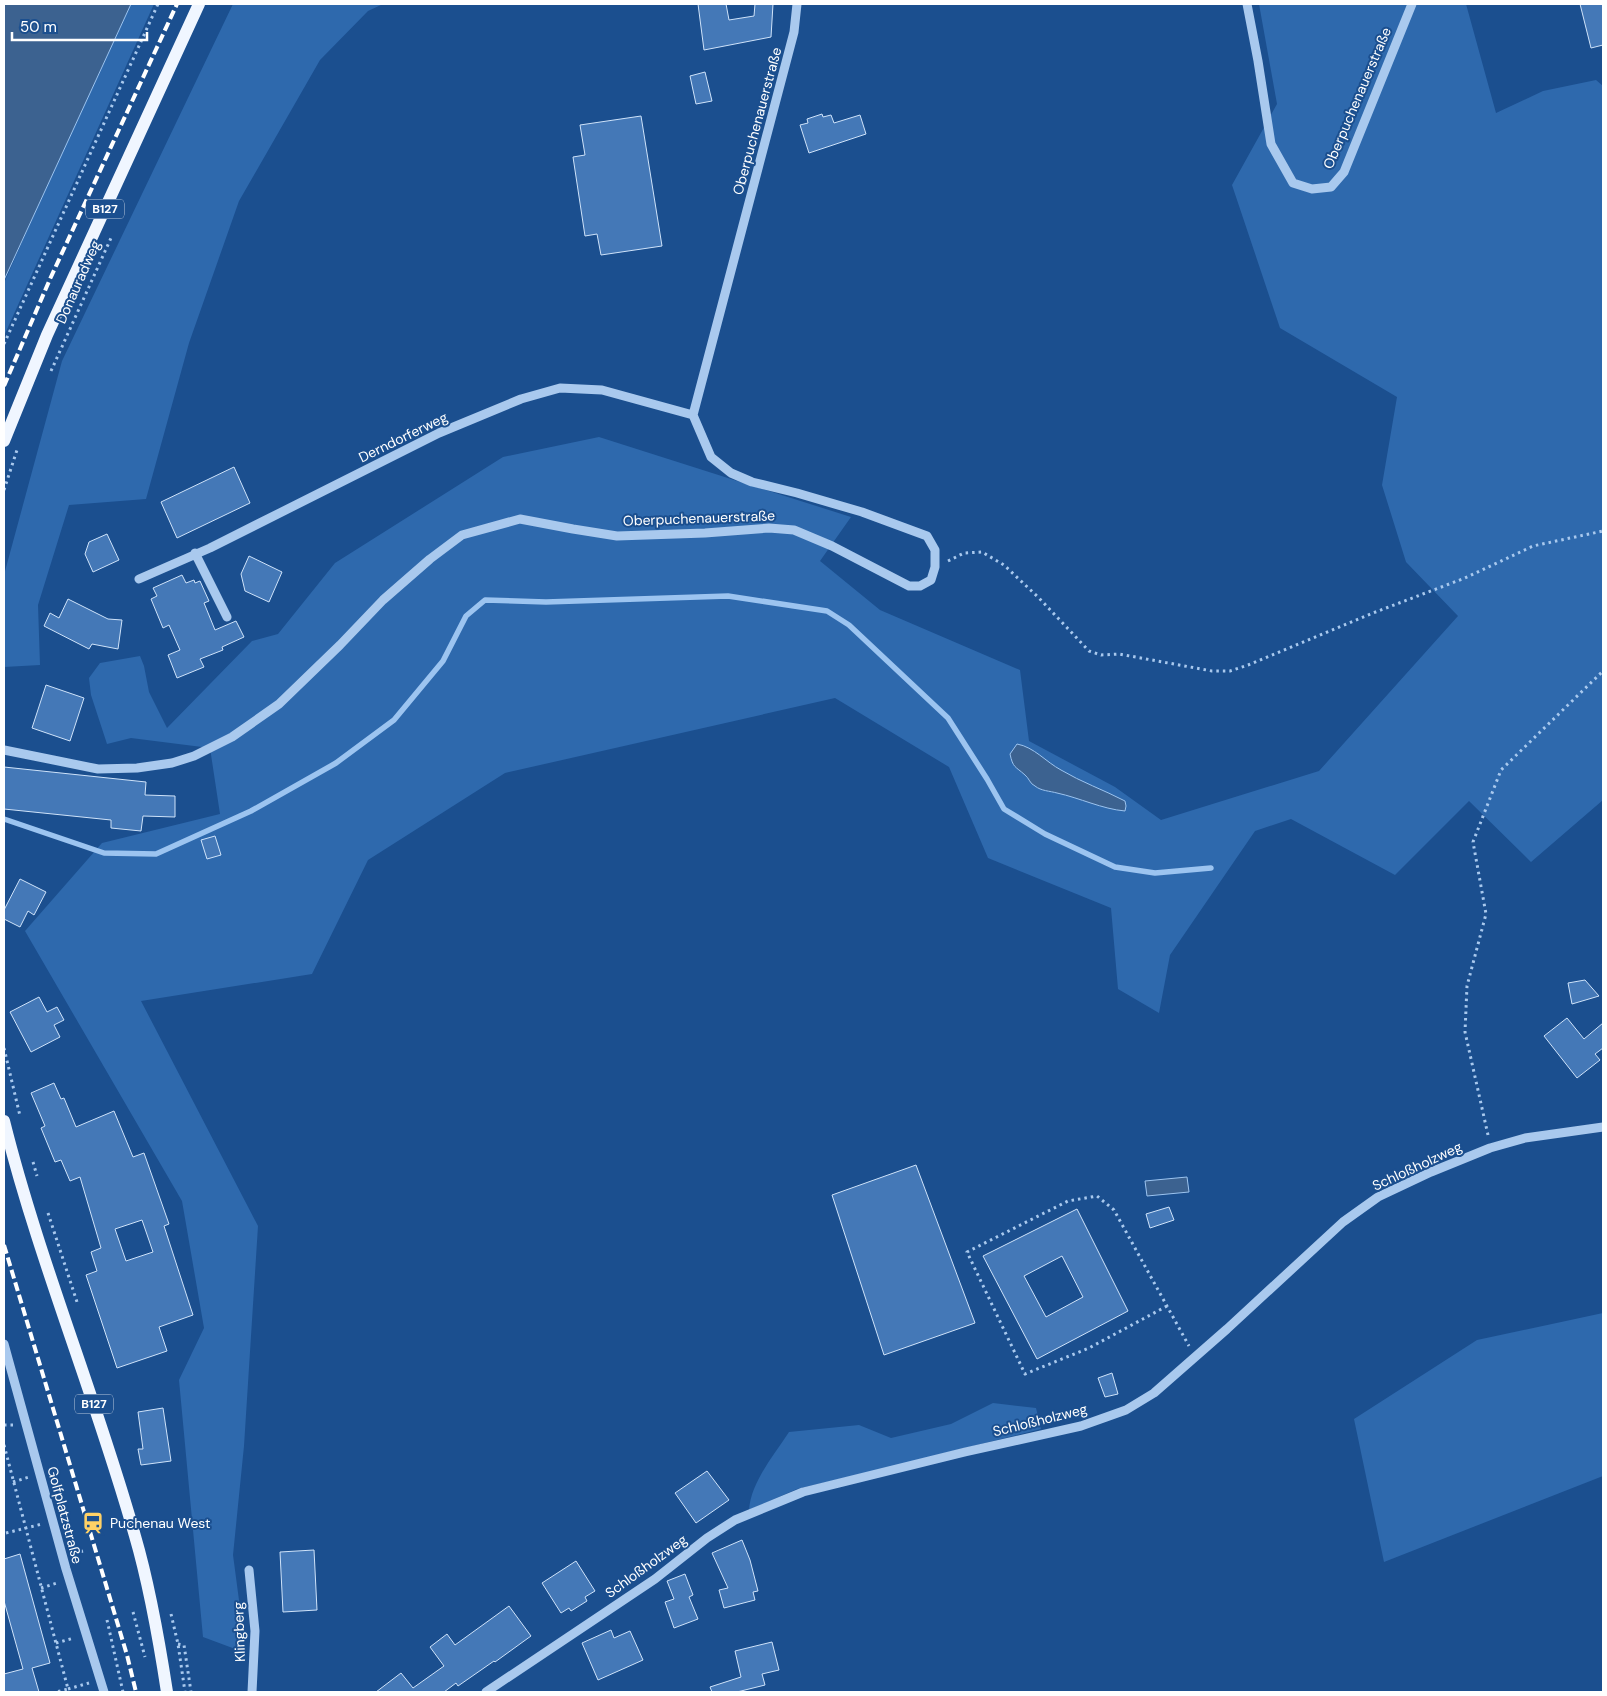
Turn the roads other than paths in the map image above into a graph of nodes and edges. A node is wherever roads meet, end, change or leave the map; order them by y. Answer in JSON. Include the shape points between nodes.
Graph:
{"nodes":[{"id":1,"x":199,"y":4,"type":"edge"},
{"id":2,"x":797,"y":4,"type":"edge"},
{"id":3,"x":1247,"y":4,"type":"edge"},
{"id":4,"x":1412,"y":4,"type":"edge"},
{"id":5,"x":693,"y":414,"type":"junction"},
{"id":6,"x":4,"y":442,"type":"edge"},
{"id":7,"x":195,"y":553,"type":"junction"},
{"id":8,"x":139,"y":579,"type":"dead end"},
{"id":9,"x":227,"y":617,"type":"dead end"},
{"id":10,"x":4,"y":750,"type":"edge"},
{"id":11,"x":4,"y":1120,"type":"edge"},
{"id":12,"x":1603,"y":1127,"type":"edge"},
{"id":13,"x":4,"y":1344,"type":"edge"},
{"id":14,"x":8,"y":1372,"type":"edge"},
{"id":15,"x":249,"y":1570,"type":"dead end"},
{"id":16,"x":104,"y":1692,"type":"edge"},
{"id":17,"x":167,"y":1692,"type":"edge"},
{"id":18,"x":252,"y":1692,"type":"edge"},
{"id":19,"x":486,"y":1692,"type":"edge"}],
"edges":[{"from":1,"to":6,"type":"main road","number":"B127","via":[[47,335]]},
{"from":2,"to":5,"type":"street","name":"Oberpuchenauerstraße","via":[[794,32]]},
{"from":3,"to":4,"type":"street","name":"Oberpuchenauerstraße","via":[[1271,144],[1293,183],[1312,189],[1331,187],[1344,172]]},
{"from":5,"to":7,"type":"street","name":"Derndorferweg","via":[[602,390],[560,388],[521,399],[439,433]]},
{"from":5,"to":10,"type":"street","name":"Oberpuchenauerstraße","via":[[711,457],[731,473],[927,536],[935,550],[930,580],[920,586],[909,586],[794,530],[769,528],[617,536],[520,519],[462,535],[383,600],[279,704],[232,737],[194,756],[137,768],[98,768]]},
{"from":7,"to":8,"type":"street","name":"Derndorferweg"},
{"from":7,"to":9,"type":"street"},
{"from":11,"to":17,"type":"main road","number":"B127","via":[[15,1166],[136,1537],[158,1634]]},
{"from":12,"to":19,"type":"street","name":"Schloßholzweg","via":[[1525,1138],[1490,1148],[1378,1197],[1343,1222],[1154,1393],[1126,1410],[1081,1426],[802,1492],[735,1520],[655,1579]]},
{"from":13,"to":14,"type":"street","name":"Golfplatzstraße"},
{"from":14,"to":16,"type":"street","name":"Golfplatzstraße"},
{"from":15,"to":18,"type":"street","name":"Klingberg","via":[[255,1631]]}]}
